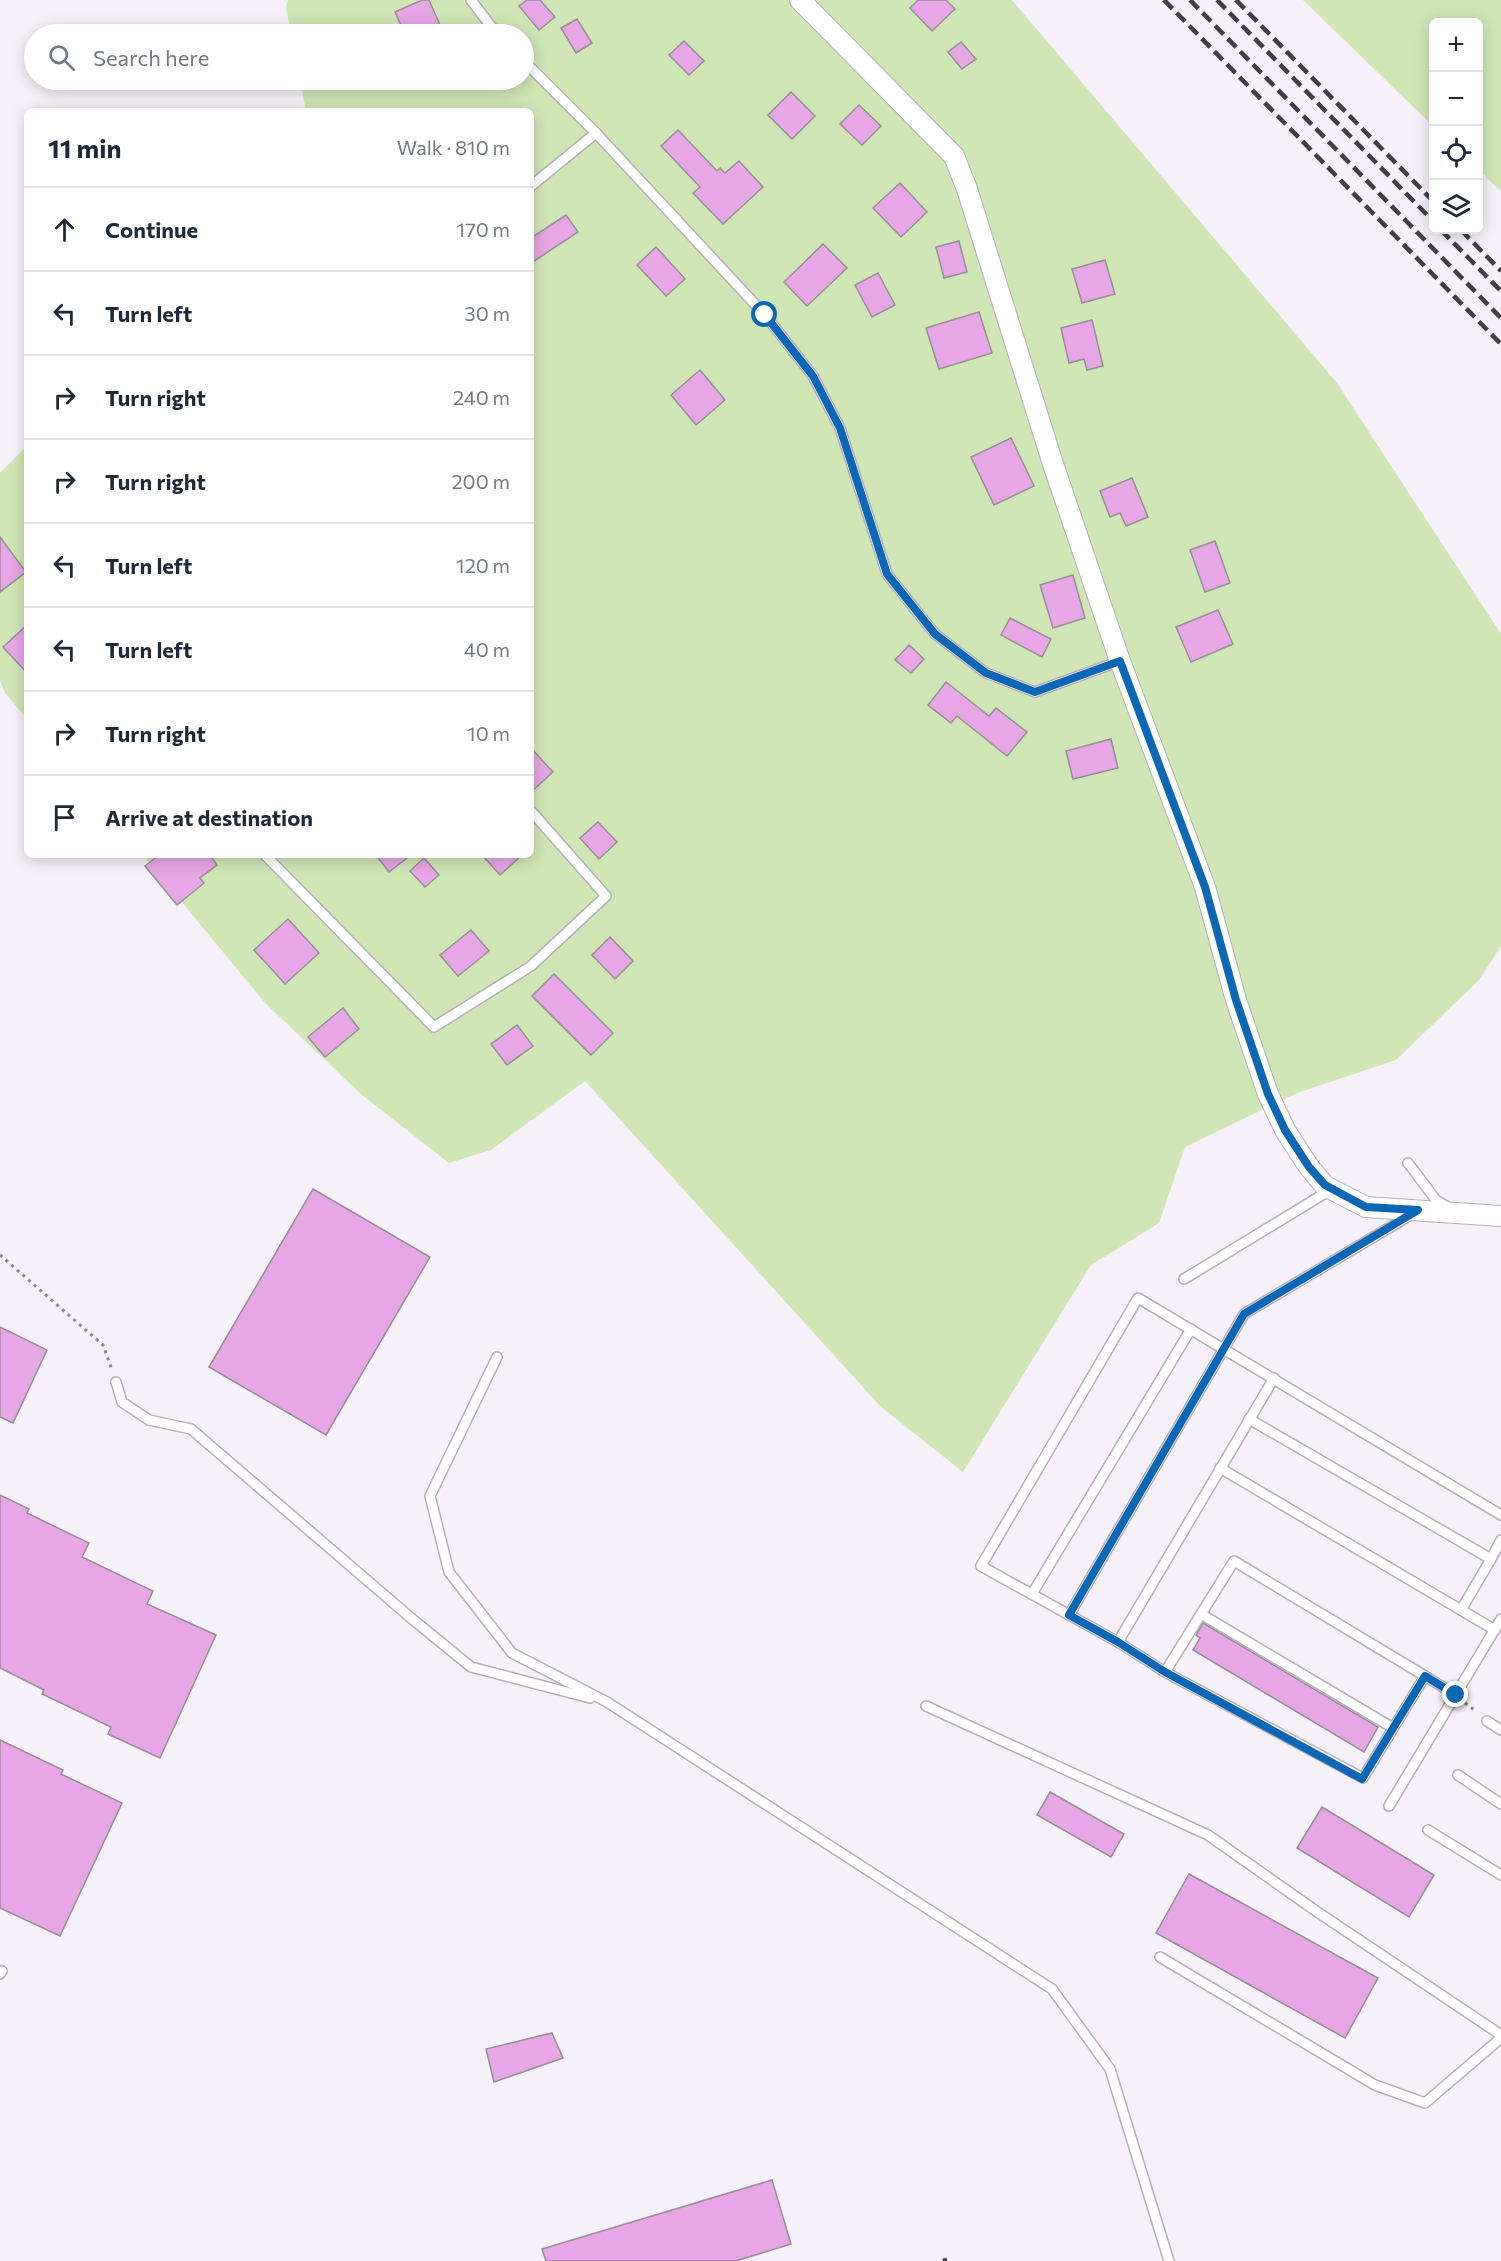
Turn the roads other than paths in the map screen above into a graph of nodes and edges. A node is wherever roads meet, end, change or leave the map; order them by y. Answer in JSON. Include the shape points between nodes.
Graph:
{"nodes":[{"id":1,"x":471,"y":0,"type":"edge"},
{"id":2,"x":800,"y":0,"type":"edge"},
{"id":3,"x":489,"y":24,"type":"edge"},
{"id":4,"x":534,"y":71,"type":"edge"},
{"id":5,"x":596,"y":134,"type":"junction"},
{"id":6,"x":534,"y":184,"type":"edge"},
{"id":7,"x":1120,"y":661,"type":"junction"},
{"id":8,"x":534,"y":814,"type":"edge"},
{"id":9,"x":268,"y":858,"type":"edge"},
{"id":10,"x":1408,"y":1163,"type":"dead end"},
{"id":11,"x":1332,"y":1189,"type":"junction"},
{"id":12,"x":1418,"y":1210,"type":"junction"},
{"id":13,"x":1456,"y":1213,"type":"junction"},
{"id":14,"x":1501,"y":1216,"type":"edge"},
{"id":15,"x":1184,"y":1279,"type":"dead end"},
{"id":16,"x":1191,"y":1329,"type":"junction"},
{"id":17,"x":1224,"y":1348,"type":"junction"},
{"id":18,"x":497,"y":1357,"type":"dead end"},
{"id":19,"x":1274,"y":1378,"type":"junction"},
{"id":20,"x":116,"y":1382,"type":"road end"},
{"id":21,"x":1249,"y":1419,"type":"junction"},
{"id":22,"x":1220,"y":1468,"type":"junction"},
{"id":23,"x":1501,"y":1515,"type":"edge"},
{"id":24,"x":1501,"y":1540,"type":"edge"},
{"id":25,"x":1491,"y":1559,"type":"junction"},
{"id":26,"x":1032,"y":1594,"type":"junction"},
{"id":27,"x":1461,"y":1610,"type":"junction"},
{"id":28,"x":1201,"y":1614,"type":"junction"},
{"id":29,"x":1069,"y":1615,"type":"junction"},
{"id":30,"x":1501,"y":1619,"type":"edge"},
{"id":31,"x":1495,"y":1630,"type":"junction"},
{"id":32,"x":1118,"y":1642,"type":"junction"},
{"id":33,"x":1165,"y":1672,"type":"junction"},
{"id":34,"x":1425,"y":1676,"type":"junction"},
{"id":35,"x":1456,"y":1695,"type":"junction"},
{"id":36,"x":607,"y":1702,"type":"junction"},
{"id":37,"x":926,"y":1706,"type":"dead end"},
{"id":38,"x":1487,"y":1721,"type":"road end"},
{"id":39,"x":1393,"y":1728,"type":"junction"},
{"id":40,"x":1501,"y":1730,"type":"edge"},
{"id":41,"x":1458,"y":1776,"type":"dead end"},
{"id":42,"x":1501,"y":1804,"type":"edge"},
{"id":43,"x":1389,"y":1806,"type":"dead end"},
{"id":44,"x":1428,"y":1830,"type":"dead end"},
{"id":45,"x":1501,"y":1875,"type":"edge"},
{"id":46,"x":1160,"y":1957,"type":"dead end"},
{"id":47,"x":1501,"y":2036,"type":"edge"},
{"id":48,"x":1169,"y":2261,"type":"edge"}],
"edges":[{"from":1,"to":3,"type":"lane"},
{"from":2,"to":7,"type":"street","via":[[954,156]]},
{"from":4,"to":5,"type":"lane"},
{"from":5,"to":6,"type":"lane"},
{"from":5,"to":7,"type":"lane","via":[[765,315],[813,376],[840,428],[887,574],[935,634],[986,673],[1035,692]]},
{"from":7,"to":11,"type":"street","via":[[1205,887],[1236,1000],[1268,1094],[1309,1167]]},
{"from":8,"to":9,"type":"lane","via":[[606,896],[531,966],[434,1027]]},
{"from":10,"to":13,"type":"lane","via":[[1436,1200]]},
{"from":11,"to":12,"type":"street","via":[[1366,1207]]},
{"from":11,"to":15,"type":"lane"},
{"from":12,"to":13,"type":"street"},
{"from":12,"to":17,"type":"lane","via":[[1244,1314]]},
{"from":13,"to":14,"type":"street"},
{"from":16,"to":17,"type":"lane"},
{"from":16,"to":26,"type":"lane"},
{"from":16,"to":26,"type":"lane","via":[[1138,1298],[981,1566]]},
{"from":17,"to":19,"type":"lane"},
{"from":17,"to":29,"type":"lane"},
{"from":18,"to":36,"type":"lane","via":[[430,1496],[449,1572],[512,1653]]},
{"from":19,"to":21,"type":"lane"},
{"from":19,"to":23,"type":"lane"},
{"from":20,"to":36,"type":"lane","via":[[122,1402],[149,1420],[191,1429],[471,1667]]},
{"from":21,"to":22,"type":"lane"},
{"from":21,"to":25,"type":"lane"},
{"from":22,"to":27,"type":"lane"},
{"from":22,"to":32,"type":"lane"},
{"from":24,"to":25,"type":"lane"},
{"from":25,"to":27,"type":"lane"},
{"from":26,"to":29,"type":"lane"},
{"from":27,"to":31,"type":"lane"},
{"from":28,"to":33,"type":"lane"},
{"from":28,"to":34,"type":"lane","via":[[1234,1561]]},
{"from":28,"to":39,"type":"lane"},
{"from":29,"to":32,"type":"lane"},
{"from":30,"to":31,"type":"lane"},
{"from":31,"to":35,"type":"lane"},
{"from":32,"to":33,"type":"lane"},
{"from":33,"to":39,"type":"lane","via":[[1362,1779]]},
{"from":34,"to":35,"type":"lane"},
{"from":34,"to":39,"type":"lane"},
{"from":35,"to":43,"type":"lane"},
{"from":36,"to":48,"type":"lane","via":[[1053,1989],[1110,2069]]},
{"from":37,"to":47,"type":"lane","via":[[1208,1835]]},
{"from":38,"to":40,"type":"lane"},
{"from":41,"to":42,"type":"lane"},
{"from":44,"to":45,"type":"lane"},
{"from":46,"to":47,"type":"lane","via":[[1375,2085],[1425,2103]]}]}
